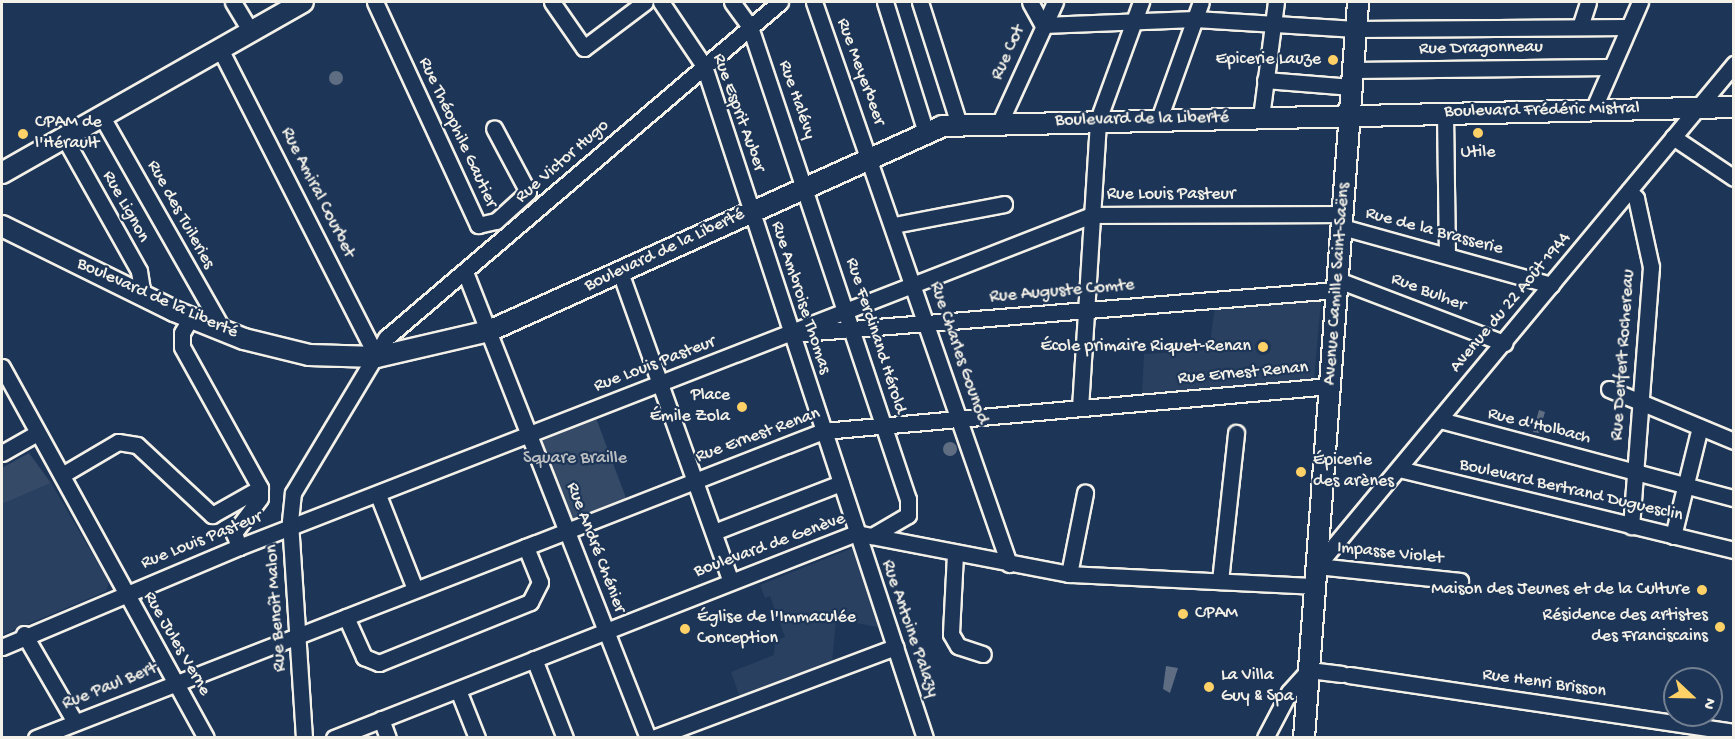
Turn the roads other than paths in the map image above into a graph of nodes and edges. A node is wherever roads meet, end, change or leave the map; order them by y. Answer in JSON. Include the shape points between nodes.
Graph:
{"nodes":[{"id":1,"x":233,"y":2,"type":"edge"},
{"id":2,"x":303,"y":2,"type":"edge"},
{"id":3,"x":375,"y":2,"type":"edge"},
{"id":4,"x":552,"y":2,"type":"edge"},
{"id":5,"x":645,"y":2,"type":"edge"},
{"id":6,"x":661,"y":2,"type":"edge"},
{"id":7,"x":732,"y":2,"type":"edge"},
{"id":8,"x":780,"y":2,"type":"edge"},
{"id":9,"x":814,"y":2,"type":"edge"},
{"id":10,"x":885,"y":2,"type":"edge"},
{"id":11,"x":920,"y":2,"type":"edge"},
{"id":12,"x":1030,"y":2,"type":"edge"},
{"id":13,"x":1055,"y":2,"type":"edge"},
{"id":14,"x":1141,"y":2,"type":"edge"},
{"id":15,"x":1201,"y":2,"type":"edge"},
{"id":16,"x":1276,"y":2,"type":"edge"},
{"id":17,"x":1358,"y":2,"type":"edge"},
{"id":18,"x":1588,"y":2,"type":"edge"},
{"id":19,"x":1640,"y":2,"type":"edge"},
{"id":20,"x":1195,"y":19,"type":"junction"},
{"id":21,"x":1134,"y":20,"type":"junction"},
{"id":22,"x":1274,"y":24,"type":"junction"},
{"id":23,"x":1043,"y":25,"type":"junction"},
{"id":24,"x":750,"y":27,"type":"junction"},
{"id":25,"x":1580,"y":27,"type":"junction"},
{"id":26,"x":1628,"y":27,"type":"junction"},
{"id":27,"x":1356,"y":29,"type":"junction"},
{"id":28,"x":251,"y":32,"type":"junction"},
{"id":29,"x":220,"y":49,"type":"junction"},
{"id":30,"x":1734,"y":64,"type":"edge"},
{"id":31,"x":704,"y":66,"type":"junction"},
{"id":32,"x":1608,"y":67,"type":"junction"},
{"id":33,"x":1353,"y":78,"type":"junction"},
{"id":34,"x":1265,"y":80,"type":"junction"},
{"id":35,"x":1734,"y":107,"type":"edge"},
{"id":36,"x":1697,"y":108,"type":"junction"},
{"id":37,"x":1593,"y":110,"type":"junction"},
{"id":38,"x":1444,"y":113,"type":"junction"},
{"id":39,"x":1350,"y":115,"type":"junction"},
{"id":40,"x":102,"y":117,"type":"junction"},
{"id":41,"x":1261,"y":117,"type":"junction"},
{"id":42,"x":1159,"y":119,"type":"junction"},
{"id":43,"x":1098,"y":120,"type":"junction"},
{"id":44,"x":1000,"y":123,"type":"junction"},
{"id":45,"x":959,"y":124,"type":"junction"},
{"id":46,"x":494,"y":128,"type":"dead end"},
{"id":47,"x":925,"y":130,"type":"junction"},
{"id":48,"x":1673,"y":137,"type":"junction"},
{"id":49,"x":65,"y":139,"type":"junction"},
{"id":50,"x":869,"y":156,"type":"junction"},
{"id":51,"x":2,"y":173,"type":"edge"},
{"id":52,"x":1734,"y":178,"type":"edge"},
{"id":53,"x":805,"y":185,"type":"junction"},
{"id":54,"x":1629,"y":191,"type":"junction"},
{"id":55,"x":1004,"y":204,"type":"dead end"},
{"id":56,"x":752,"y":211,"type":"junction"},
{"id":57,"x":1092,"y":215,"type":"junction"},
{"id":58,"x":1342,"y":220,"type":"junction"},
{"id":59,"x":894,"y":225,"type":"junction"},
{"id":60,"x":2,"y":226,"type":"edge"},
{"id":61,"x":1447,"y":255,"type":"junction"},
{"id":62,"x":465,"y":272,"type":"junction"},
{"id":63,"x":620,"y":272,"type":"junction"},
{"id":64,"x":914,"y":285,"type":"junction"},
{"id":65,"x":1338,"y":285,"type":"junction"},
{"id":66,"x":1551,"y":285,"type":"junction"},
{"id":67,"x":143,"y":296,"type":"junction"},
{"id":68,"x":1086,"y":310,"type":"junction"},
{"id":69,"x":846,"y":311,"type":"junction"},
{"id":70,"x":190,"y":318,"type":"junction"},
{"id":71,"x":927,"y":323,"type":"junction"},
{"id":72,"x":489,"y":331,"type":"junction"},
{"id":73,"x":854,"y":331,"type":"junction"},
{"id":74,"x":224,"y":332,"type":"junction"},
{"id":75,"x":790,"y":334,"type":"junction"},
{"id":76,"x":1504,"y":343,"type":"junction"},
{"id":77,"x":377,"y":357,"type":"junction"},
{"id":78,"x":2,"y":367,"type":"edge"},
{"id":79,"x":660,"y":384,"type":"junction"},
{"id":80,"x":1330,"y":386,"type":"junction"},
{"id":81,"x":1609,"y":389,"type":"dead end"},
{"id":82,"x":1640,"y":402,"type":"junction"},
{"id":83,"x":1080,"y":408,"type":"junction"},
{"id":84,"x":960,"y":418,"type":"junction"},
{"id":85,"x":1440,"y":420,"type":"junction"},
{"id":86,"x":884,"y":425,"type":"junction"},
{"id":87,"x":1700,"y":427,"type":"junction"},
{"id":88,"x":823,"y":431,"type":"junction"},
{"id":89,"x":37,"y":433,"type":"junction"},
{"id":90,"x":1236,"y":433,"type":"dead end"},
{"id":91,"x":529,"y":434,"type":"junction"},
{"id":92,"x":1734,"y":441,"type":"edge"},
{"id":93,"x":2,"y":453,"type":"edge"},
{"id":94,"x":1399,"y":469,"type":"junction"},
{"id":95,"x":1636,"y":471,"type":"junction"},
{"id":96,"x":62,"y":475,"type":"junction"},
{"id":97,"x":695,"y":479,"type":"junction"},
{"id":98,"x":841,"y":483,"type":"junction"},
{"id":99,"x":1686,"y":484,"type":"junction"},
{"id":100,"x":260,"y":488,"type":"junction"},
{"id":101,"x":1085,"y":493,"type":"dead end"},
{"id":102,"x":378,"y":495,"type":"junction"},
{"id":103,"x":1734,"y":498,"type":"edge"},
{"id":104,"x":908,"y":515,"type":"junction"},
{"id":105,"x":1631,"y":526,"type":"junction"},
{"id":106,"x":291,"y":527,"type":"junction"},
{"id":107,"x":567,"y":531,"type":"junction"},
{"id":108,"x":714,"y":532,"type":"junction"},
{"id":109,"x":864,"y":535,"type":"junction"},
{"id":110,"x":1674,"y":536,"type":"junction"},
{"id":111,"x":912,"y":545,"type":"junction"},
{"id":112,"x":239,"y":547,"type":"junction"},
{"id":113,"x":526,"y":547,"type":"junction"},
{"id":114,"x":1734,"y":550,"type":"edge"},
{"id":115,"x":955,"y":554,"type":"junction"},
{"id":116,"x":1009,"y":564,"type":"junction"},
{"id":117,"x":1069,"y":574,"type":"junction"},
{"id":118,"x":1316,"y":576,"type":"junction"},
{"id":119,"x":730,"y":579,"type":"junction"},
{"id":120,"x":1220,"y":581,"type":"junction"},
{"id":121,"x":1460,"y":581,"type":"dead end"},
{"id":122,"x":415,"y":589,"type":"junction"},
{"id":123,"x":124,"y":593,"type":"junction"},
{"id":124,"x":346,"y":617,"type":"junction"},
{"id":125,"x":606,"y":629,"type":"junction"},
{"id":126,"x":24,"y":634,"type":"junction"},
{"id":127,"x":298,"y":635,"type":"junction"},
{"id":128,"x":2,"y":647,"type":"edge"},
{"id":129,"x":895,"y":647,"type":"junction"},
{"id":130,"x":983,"y":654,"type":"dead end"},
{"id":131,"x":534,"y":659,"type":"junction"},
{"id":132,"x":1309,"y":670,"type":"junction"},
{"id":133,"x":176,"y":682,"type":"junction"},
{"id":134,"x":458,"y":690,"type":"junction"},
{"id":135,"x":381,"y":719,"type":"junction"},
{"id":136,"x":75,"y":722,"type":"junction"},
{"id":137,"x":1734,"y":732,"type":"edge"},
{"id":138,"x":924,"y":737,"type":"edge"},
{"id":139,"x":36,"y":738,"type":"edge"},
{"id":140,"x":206,"y":738,"type":"edge"},
{"id":141,"x":304,"y":738,"type":"edge"},
{"id":142,"x":334,"y":738,"type":"edge"},
{"id":143,"x":388,"y":738,"type":"edge"},
{"id":144,"x":477,"y":738,"type":"edge"},
{"id":145,"x":565,"y":738,"type":"edge"},
{"id":146,"x":648,"y":738,"type":"edge"},
{"id":147,"x":653,"y":738,"type":"edge"},
{"id":148,"x":1265,"y":738,"type":"edge"},
{"id":149,"x":1304,"y":738,"type":"edge"}],
"edges":[{"from":1,"to":28,"type":"street"},
{"from":2,"to":28,"type":"main road"},
{"from":3,"to":46,"type":"street","name":"Rue Théophile Gautier","via":[[478,225],[496,220],[528,192]]},
{"from":4,"to":5,"type":"street","via":[[584,48]]},
{"from":6,"to":31,"type":"street","name":"Rue Esprit Auber"},
{"from":7,"to":24,"type":"street","name":"Rue Halévy"},
{"from":8,"to":24,"type":"street","name":"Rue Victor Hugo"},
{"from":9,"to":50,"type":"street","name":"Rue Meyerbeer"},
{"from":10,"to":47,"type":"street"},
{"from":11,"to":45,"type":"street"},
{"from":12,"to":23,"type":"street"},
{"from":13,"to":23,"type":"street","name":"Rue Cot"},
{"from":14,"to":21,"type":"street"},
{"from":15,"to":20,"type":"street"},
{"from":16,"to":22,"type":"street"},
{"from":17,"to":27,"type":"main road","name":"Avenue Camille Saint-Saëns"},
{"from":18,"to":25,"type":"street"},
{"from":19,"to":26,"type":"street"},
{"from":20,"to":21,"type":"street"},
{"from":20,"to":22,"type":"street"},
{"from":20,"to":42,"type":"street"},
{"from":21,"to":23,"type":"street"},
{"from":21,"to":43,"type":"street"},
{"from":22,"to":27,"type":"street"},
{"from":22,"to":34,"type":"street"},
{"from":23,"to":44,"type":"street","name":"Rue Cot"},
{"from":24,"to":31,"type":"street","name":"Rue Victor Hugo"},
{"from":24,"to":53,"type":"street","name":"Rue Halévy"},
{"from":25,"to":26,"type":"street"},
{"from":25,"to":27,"type":"street"},
{"from":26,"to":32,"type":"street"},
{"from":27,"to":33,"type":"main road","name":"Avenue Camille Saint-Saëns"},
{"from":28,"to":29,"type":"main road"},
{"from":29,"to":40,"type":"main road"},
{"from":29,"to":77,"type":"street","name":"Rue Amiral Courbet"},
{"from":30,"to":36,"type":"street","name":"Avenue du 22 Août 1944"},
{"from":31,"to":56,"type":"street","name":"Rue Esprit Auber"},
{"from":31,"to":62,"type":"street","name":"Rue Victor Hugo"},
{"from":32,"to":33,"type":"street","name":"Rue Dragonneau"},
{"from":32,"to":37,"type":"street"},
{"from":33,"to":34,"type":"street","name":"Rue Dragonneau"},
{"from":33,"to":39,"type":"main road","name":"Avenue Camille Saint-Saëns"},
{"from":34,"to":41,"type":"street"},
{"from":35,"to":36,"type":"main road","name":"Boulevard Frédéric Mistral"},
{"from":36,"to":37,"type":"main road","name":"Boulevard Frédéric Mistral"},
{"from":36,"to":48,"type":"street","name":"Avenue du 22 Août 1944"},
{"from":37,"to":38,"type":"main road","name":"Boulevard Frédéric Mistral"},
{"from":38,"to":39,"type":"main road","name":"Boulevard Frédéric Mistral"},
{"from":38,"to":61,"type":"street"},
{"from":39,"to":41,"type":"main road","name":"Boulevard de la Liberté"},
{"from":39,"to":58,"type":"main road","name":"Avenue Camille Saint-Saëns"},
{"from":40,"to":49,"type":"main road"},
{"from":40,"to":74,"type":"street","name":"Rue des Tuileries"},
{"from":41,"to":42,"type":"main road","name":"Boulevard de la Liberté"},
{"from":42,"to":43,"type":"main road","name":"Boulevard de la Liberté"},
{"from":43,"to":44,"type":"main road","name":"Boulevard de la Liberté"},
{"from":43,"to":57,"type":"street"},
{"from":44,"to":45,"type":"main road","name":"Boulevard de la Liberté"},
{"from":45,"to":47,"type":"main road","name":"Boulevard de la Liberté"},
{"from":47,"to":50,"type":"main road","name":"Boulevard de la Liberté"},
{"from":48,"to":52,"type":"street"},
{"from":48,"to":54,"type":"street","name":"Avenue du 22 Août 1944"},
{"from":49,"to":51,"type":"main road"},
{"from":49,"to":67,"type":"street","name":"Rue Lignon","via":[[139,271]]},
{"from":50,"to":53,"type":"main road","name":"Boulevard de la Liberté"},
{"from":50,"to":59,"type":"street","name":"Rue Charles Gounod"},
{"from":53,"to":56,"type":"main road","name":"Boulevard de la Liberté"},
{"from":53,"to":69,"type":"street","name":"Rue Ferdinand Hérold"},
{"from":54,"to":66,"type":"street","name":"Avenue du 22 Août 1944"},
{"from":54,"to":82,"type":"street","name":"Rue Denfert Rochereau","via":[[1636,198],[1651,267]]},
{"from":55,"to":59,"type":"street"},
{"from":56,"to":63,"type":"main road","name":"Boulevard de la Liberté"},
{"from":56,"to":75,"type":"street","name":"Rue Ambroise Thomas"},
{"from":57,"to":58,"type":"street","name":"Rue Louis Pasteur"},
{"from":57,"to":64,"type":"street","name":"Rue Louis Pasteur"},
{"from":57,"to":68,"type":"street"},
{"from":58,"to":61,"type":"street","name":"Rue de la Brasserie"},
{"from":58,"to":65,"type":"main road","name":"Avenue Camille Saint-Saëns"},
{"from":59,"to":64,"type":"street","name":"Rue Charles Gounod"},
{"from":60,"to":67,"type":"main road","name":"Boulevard de la Liberté"},
{"from":61,"to":66,"type":"street","name":"Rue de la Brasserie"},
{"from":62,"to":72,"type":"street","name":"Rue André Chénier"},
{"from":62,"to":77,"type":"street","name":"Rue Victor Hugo","via":[[386,338]]},
{"from":63,"to":72,"type":"main road","name":"Boulevard de la Liberté"},
{"from":63,"to":79,"type":"street"},
{"from":64,"to":69,"type":"street","name":"Rue Louis Pasteur"},
{"from":64,"to":71,"type":"street","name":"Rue Charles Gounod"},
{"from":65,"to":68,"type":"street","name":"Rue Auguste Comte"},
{"from":65,"to":76,"type":"street","name":"Rue Bulher"},
{"from":65,"to":80,"type":"main road","name":"Avenue Camille Saint-Saëns"},
{"from":66,"to":76,"type":"street","name":"Avenue du 22 Août 1944"},
{"from":67,"to":70,"type":"main road","name":"Boulevard de la Liberté"},
{"from":68,"to":71,"type":"street","name":"Rue Auguste Comte"},
{"from":68,"to":83,"type":"street"},
{"from":69,"to":73,"type":"street","name":"Rue Ferdinand Hérold"},
{"from":69,"to":75,"type":"street","name":"Rue Louis Pasteur"},
{"from":70,"to":74,"type":"main road","name":"Boulevard de la Liberté"},
{"from":70,"to":100,"type":"street","via":[[182,333],[182,347]]},
{"from":71,"to":73,"type":"street","name":"Rue Auguste Comte"},
{"from":71,"to":84,"type":"street","name":"Rue Charles Gounod"},
{"from":72,"to":77,"type":"main road","name":"Boulevard de la Liberté"},
{"from":72,"to":91,"type":"street","name":"Rue André Chénier"},
{"from":73,"to":75,"type":"street","name":"Rue Auguste Comte"},
{"from":73,"to":86,"type":"street","name":"Rue Ferdinand Hérold"},
{"from":74,"to":77,"type":"main road","name":"Boulevard de la Liberté","via":[[309,355]]},
{"from":75,"to":79,"type":"street","name":"Rue Louis Pasteur"},
{"from":75,"to":88,"type":"street","name":"Rue Ambroise Thomas"},
{"from":76,"to":85,"type":"street","name":"Avenue du 22 Août 1944"},
{"from":77,"to":106,"type":"street","name":"Rue Benoît Malon","via":[[292,493]]},
{"from":78,"to":89,"type":"street","name":"Rue Jules Verne"},
{"from":79,"to":91,"type":"street","name":"Rue Louis Pasteur"},
{"from":79,"to":97,"type":"street"},
{"from":80,"to":83,"type":"street","name":"Rue Ernest Renan"},
{"from":80,"to":118,"type":"main road","name":"Avenue Camille Saint-Saëns"},
{"from":81,"to":82,"type":"street"},
{"from":82,"to":87,"type":"street"},
{"from":82,"to":95,"type":"street","name":"Rue Denfert Rochereau"},
{"from":83,"to":84,"type":"street","name":"Rue Ernest Renan"},
{"from":84,"to":86,"type":"street","name":"Rue Ernest Renan"},
{"from":84,"to":116,"type":"street","name":"Rue Charles Gounod"},
{"from":85,"to":94,"type":"street","name":"Avenue du 22 Août 1944"},
{"from":85,"to":95,"type":"street","name":"Rue d'Holbach"},
{"from":86,"to":88,"type":"street","name":"Rue Ernest Renan"},
{"from":86,"to":104,"type":"street","name":"Rue Ferdinand Hérold","via":[[908,498]]},
{"from":87,"to":92,"type":"street"},
{"from":87,"to":99,"type":"street"},
{"from":88,"to":97,"type":"street","name":"Rue Ernest Renan"},
{"from":88,"to":98,"type":"street","name":"Rue Ambroise Thomas"},
{"from":89,"to":93,"type":"street"},
{"from":89,"to":96,"type":"street","name":"Rue Jules Verne"},
{"from":90,"to":120,"type":"street"},
{"from":91,"to":102,"type":"street","name":"Rue Louis Pasteur"},
{"from":91,"to":107,"type":"street","name":"Rue André Chénier"},
{"from":94,"to":105,"type":"street","name":"Boulevard Bertrand Duguesclin"},
{"from":94,"to":118,"type":"street","name":"Avenue du 22 Août 1944"},
{"from":95,"to":99,"type":"street","name":"Rue d'Holbach"},
{"from":95,"to":105,"type":"street","name":"Rue Denfert Rochereau"},
{"from":96,"to":100,"type":"street","via":[[118,442],[137,445],[212,515]]},
{"from":96,"to":123,"type":"street","name":"Rue Jules Verne"},
{"from":97,"to":107,"type":"street","name":"Rue Ernest Renan"},
{"from":97,"to":108,"type":"street"},
{"from":98,"to":108,"type":"street"},
{"from":98,"to":109,"type":"street","name":"Rue Ambroise Thomas"},
{"from":99,"to":103,"type":"street","name":"Rue d'Holbach"},
{"from":99,"to":110,"type":"street"},
{"from":100,"to":112,"type":"street","via":[[260,498],[234,533]]},
{"from":101,"to":117,"type":"street"},
{"from":102,"to":106,"type":"street","name":"Rue Louis Pasteur"},
{"from":102,"to":122,"type":"street"},
{"from":104,"to":109,"type":"street"},
{"from":104,"to":111,"type":"street","name":"Rue Ferdinand Hérold"},
{"from":105,"to":110,"type":"street","name":"Boulevard Bertrand Duguesclin"},
{"from":106,"to":112,"type":"street","name":"Rue Louis Pasteur"},
{"from":106,"to":127,"type":"street","name":"Rue Benoît Malon"},
{"from":107,"to":113,"type":"street","name":"Rue Ernest Renan"},
{"from":107,"to":125,"type":"street","name":"Rue André Chénier"},
{"from":108,"to":119,"type":"street"},
{"from":109,"to":111,"type":"street","name":"Boulevard de Genève"},
{"from":109,"to":119,"type":"street","name":"Boulevard de Genève"},
{"from":109,"to":129,"type":"street","name":"Rue Antoine Palazy"},
{"from":110,"to":114,"type":"street","name":"Boulevard Bertrand Duguesclin"},
{"from":111,"to":115,"type":"street","name":"Boulevard de Genève"},
{"from":112,"to":123,"type":"street","name":"Rue Louis Pasteur"},
{"from":113,"to":122,"type":"street","name":"Rue Ernest Renan"},
{"from":113,"to":124,"type":"street","via":[[540,582],[530,602],[379,663],[364,657]]},
{"from":115,"to":116,"type":"street","name":"Boulevard de Genève"},
{"from":115,"to":130,"type":"street","via":[[951,634],[958,646]]},
{"from":116,"to":117,"type":"street","name":"Boulevard de Genève"},
{"from":117,"to":120,"type":"street","name":"Boulevard de Genève"},
{"from":118,"to":120,"type":"street","name":"Boulevard de Genève"},
{"from":118,"to":121,"type":"street","name":"Impasse Violet"},
{"from":118,"to":132,"type":"main road","name":"Avenue Camille Saint-Saëns"},
{"from":119,"to":125,"type":"street","name":"Boulevard de Genève"},
{"from":122,"to":124,"type":"street","name":"Rue Ernest Renan"},
{"from":123,"to":126,"type":"street","name":"Rue Louis Pasteur"},
{"from":123,"to":133,"type":"street","name":"Rue Jules Verne"},
{"from":124,"to":127,"type":"street","name":"Rue Ernest Renan"},
{"from":125,"to":131,"type":"street","name":"Boulevard de Genève"},
{"from":125,"to":146,"type":"street","name":"Rue André Chénier"},
{"from":126,"to":128,"type":"street","name":"Rue Louis Pasteur"},
{"from":126,"to":136,"type":"street"},
{"from":127,"to":133,"type":"street","name":"Rue Paul Bert"},
{"from":127,"to":141,"type":"street","name":"Rue Benoît Malon"},
{"from":129,"to":138,"type":"street","name":"Rue Antoine Palazy"},
{"from":129,"to":147,"type":"street"},
{"from":131,"to":134,"type":"street","name":"Boulevard de Genève"},
{"from":131,"to":145,"type":"street"},
{"from":132,"to":137,"type":"street","name":"Rue Henri Brisson"},
{"from":132,"to":148,"type":"street","via":[[1289,692]]},
{"from":132,"to":149,"type":"main road","name":"Avenue Camille Saint-Saëns"},
{"from":133,"to":136,"type":"street","name":"Rue Paul Bert"},
{"from":133,"to":140,"type":"street","name":"Rue Jules Verne"},
{"from":134,"to":135,"type":"street","name":"Boulevard de Genève"},
{"from":134,"to":144,"type":"street"},
{"from":135,"to":142,"type":"street","name":"Boulevard de Genève"},
{"from":135,"to":143,"type":"street"},
{"from":136,"to":139,"type":"street","name":"Rue Paul Bert"}]}
